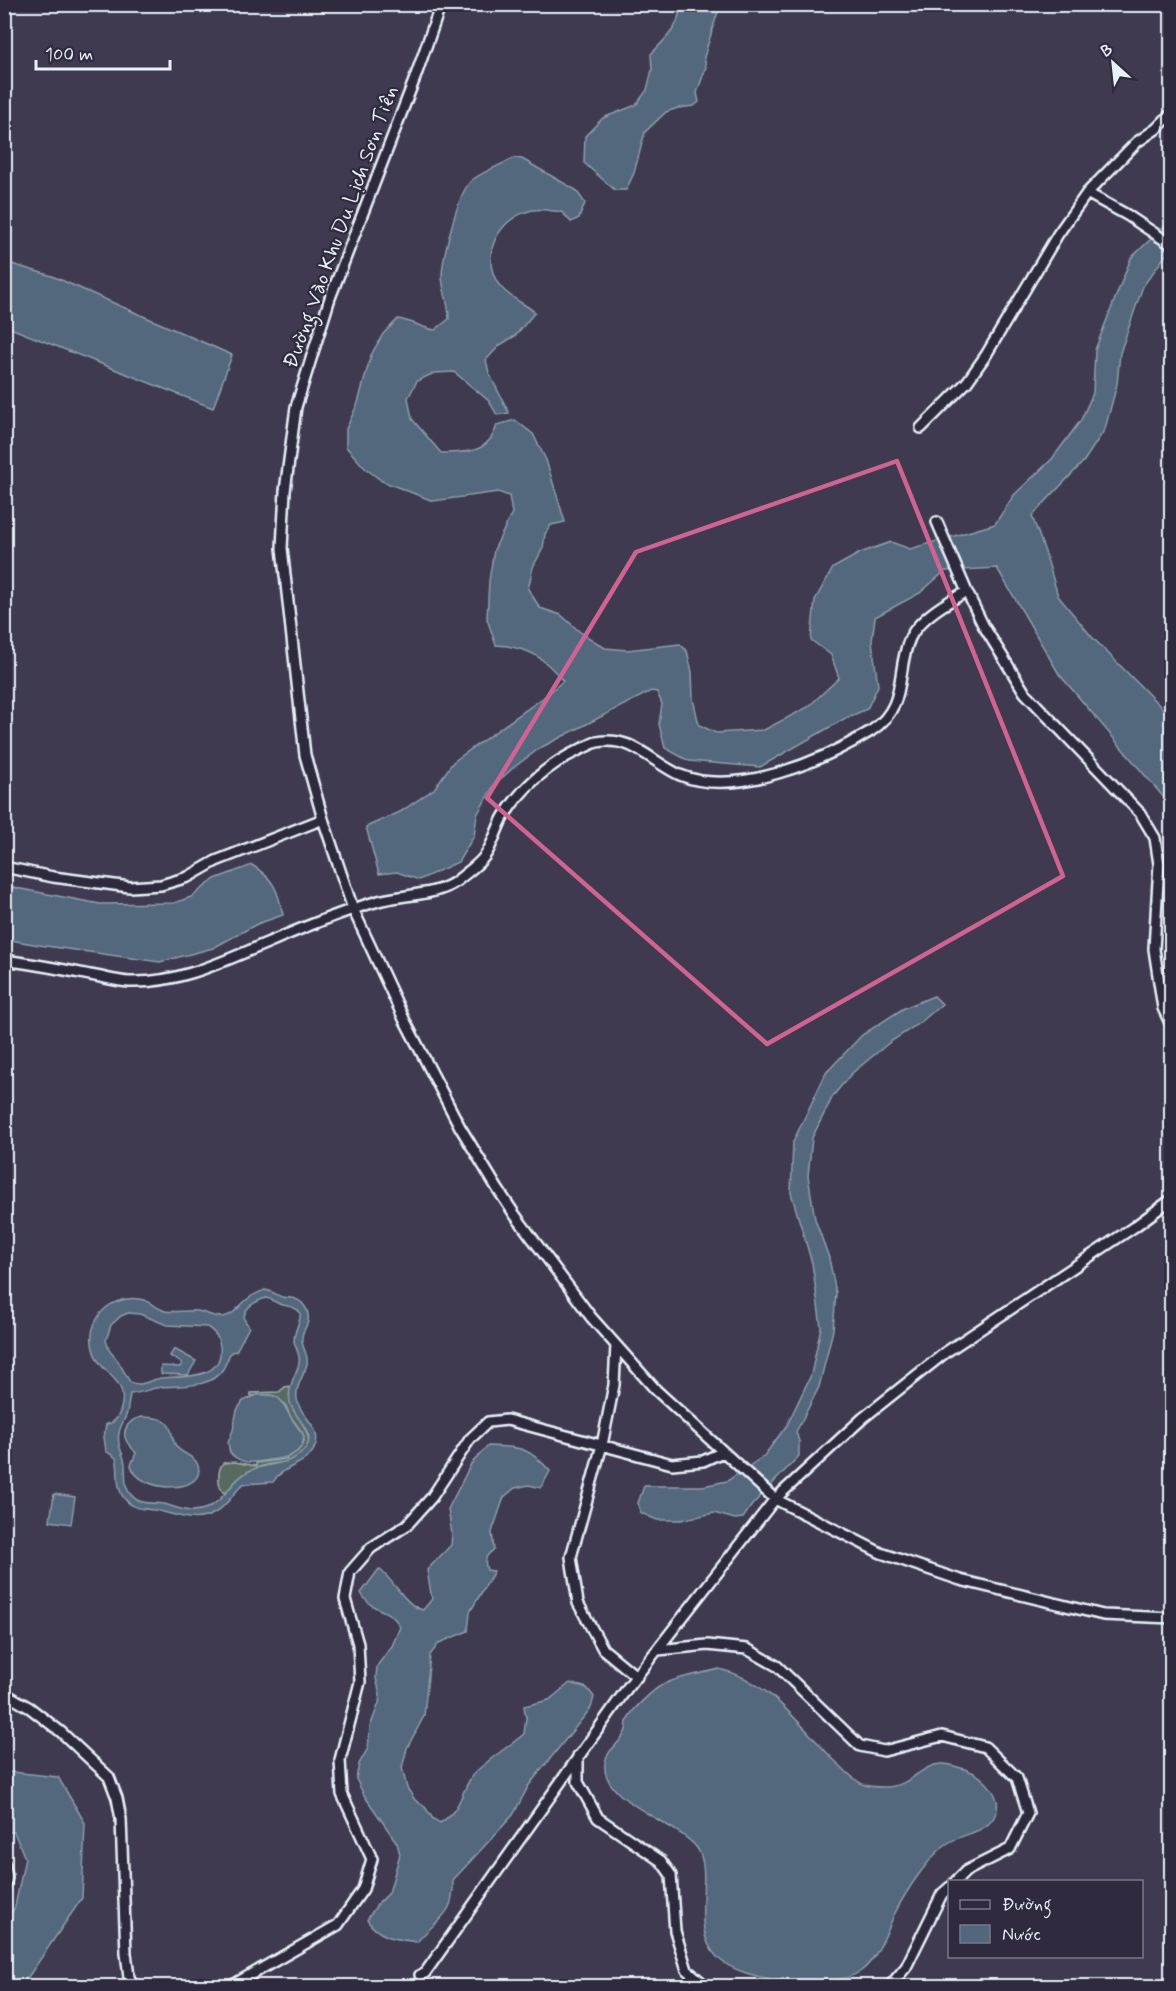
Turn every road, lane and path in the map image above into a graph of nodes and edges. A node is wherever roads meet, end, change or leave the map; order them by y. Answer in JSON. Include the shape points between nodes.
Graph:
{"nodes":[{"id":1,"x":441,"y":4,"type":"edge"},
{"id":2,"x":1172,"y":113,"type":"edge"},
{"id":3,"x":1087,"y":193,"type":"junction"},
{"id":4,"x":1172,"y":244,"type":"edge"},
{"id":5,"x":921,"y":428,"type":"dead end"},
{"id":6,"x":937,"y":522,"type":"dead end"},
{"id":7,"x":968,"y":592,"type":"junction"},
{"id":8,"x":323,"y":819,"type":"junction"},
{"id":9,"x":4,"y":867,"type":"edge"},
{"id":10,"x":353,"y":909,"type":"junction"},
{"id":11,"x":4,"y":960,"type":"edge"},
{"id":12,"x":1172,"y":1027,"type":"edge"},
{"id":13,"x":1172,"y":1200,"type":"edge"},
{"id":14,"x":616,"y":1345,"type":"junction"},
{"id":15,"x":602,"y":1445,"type":"junction"},
{"id":16,"x":723,"y":1452,"type":"junction"},
{"id":17,"x":775,"y":1499,"type":"junction"},
{"id":18,"x":1172,"y":1618,"type":"edge"},
{"id":19,"x":658,"y":1650,"type":"junction"},
{"id":20,"x":637,"y":1677,"type":"junction"},
{"id":21,"x":4,"y":1693,"type":"edge"},
{"id":22,"x":578,"y":1756,"type":"junction"},
{"id":23,"x":4,"y":1863,"type":"edge"},
{"id":24,"x":956,"y":1880,"type":"edge"},
{"id":25,"x":948,"y":1889,"type":"edge"},
{"id":26,"x":4,"y":1890,"type":"edge"},
{"id":27,"x":420,"y":1976,"type":"dead end"},
{"id":28,"x":133,"y":1986,"type":"edge"},
{"id":29,"x":231,"y":1986,"type":"edge"},
{"id":30,"x":706,"y":1986,"type":"edge"},
{"id":31,"x":890,"y":1986,"type":"edge"}],
"edges":[{"from":1,"to":8,"type":"street","name":"Đường Vào Khu Du Lịch Sơn Tiên","via":[[330,298],[296,407],[282,548],[305,755]]},
{"from":2,"to":3,"type":"street"},
{"from":3,"to":4,"type":"street"},
{"from":3,"to":5,"type":"street","via":[[967,382]]},
{"from":6,"to":7,"type":"street"},
{"from":7,"to":10,"type":"street","via":[[935,611],[911,636],[896,700],[881,721],[816,761],[737,781],[705,781],[680,775],[627,742],[597,742],[565,756],[530,783],[504,817],[484,857],[454,884]]},
{"from":7,"to":12,"type":"street","via":[[1025,693],[1140,813],[1155,838],[1159,864],[1154,949],[1163,1008]]},
{"from":8,"to":9,"type":"street","via":[[161,885],[130,887]]},
{"from":8,"to":10,"type":"street","name":"Đường Vào Khu Du Lịch Sơn Tiên"},
{"from":10,"to":11,"type":"street","via":[[207,968],[171,978],[130,982]]},
{"from":10,"to":14,"type":"street","name":"Đường Vào Khu Du Lịch Sơn Tiên","via":[[466,1138],[537,1245]]},
{"from":13,"to":17,"type":"street","via":[[945,1352],[863,1418]]},
{"from":14,"to":15,"type":"street","via":[[614,1385]]},
{"from":14,"to":16,"type":"street","name":"Đường Vào Khu Du Lịch Sơn Tiên","via":[[656,1390]]},
{"from":15,"to":16,"type":"street","via":[[672,1464],[703,1461]]},
{"from":15,"to":20,"type":"street","via":[[571,1557],[572,1568],[578,1603],[603,1648]]},
{"from":15,"to":29,"type":"street","via":[[507,1420],[489,1422],[470,1439],[432,1497],[407,1525],[371,1548],[350,1572],[345,1599],[358,1644],[360,1682],[340,1760],[342,1794],[372,1860],[363,1889],[338,1925]]},
{"from":16,"to":17,"type":"street","name":"Đường Vào Khu Du Lịch Sơn Tiên"},
{"from":17,"to":18,"type":"street","name":"Đường Vào Khu Du Lịch Sơn Tiên","via":[[881,1553],[960,1580],[1103,1615]]},
{"from":17,"to":19,"type":"street"},
{"from":19,"to":20,"type":"street"},
{"from":19,"to":24,"type":"street","via":[[707,1645],[747,1649],[777,1666],[860,1746],[884,1751],[942,1736],[986,1747],[1017,1778],[1028,1813],[1010,1849]]},
{"from":20,"to":22,"type":"street"},
{"from":21,"to":28,"type":"street","via":[[61,1732],[109,1778],[121,1819],[126,1953]]},
{"from":22,"to":27,"type":"street"},
{"from":22,"to":30,"type":"street","via":[[578,1782],[598,1818],[661,1861],[671,1875],[675,1931],[687,1970]]},
{"from":23,"to":26,"type":"street","via":[[8,1877]]},
{"from":25,"to":31,"type":"street","via":[[906,1967]]}]}
